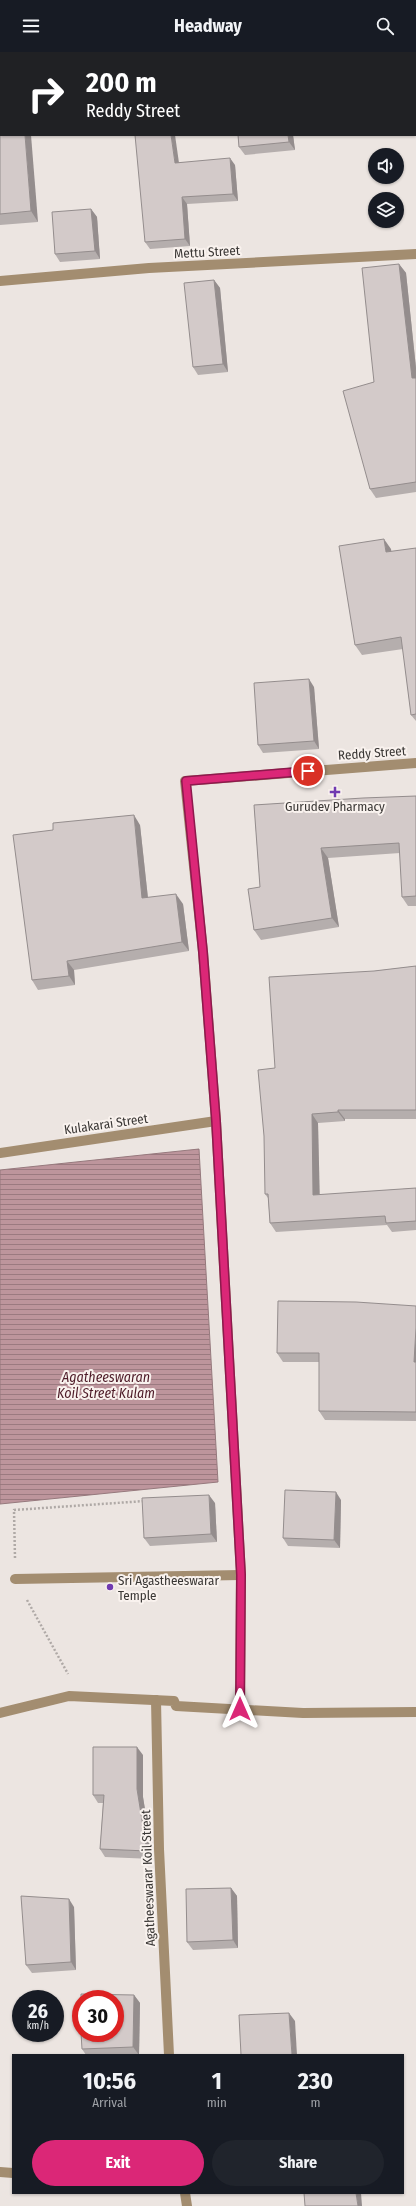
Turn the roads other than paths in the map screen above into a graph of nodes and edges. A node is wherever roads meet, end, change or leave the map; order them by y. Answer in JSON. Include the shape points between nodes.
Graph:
{"nodes":[{"id":1,"x":416,"y":254,"type":"edge"},
{"id":2,"x":0,"y":281,"type":"edge"},
{"id":3,"x":416,"y":763,"type":"edge"},
{"id":4,"x":216,"y":1121,"type":"junction"},
{"id":5,"x":0,"y":1153,"type":"edge"},
{"id":6,"x":241,"y":1575,"type":"junction"},
{"id":7,"x":15,"y":1579,"type":"road end"},
{"id":8,"x":156,"y":1700,"type":"junction"},
{"id":9,"x":240,"y":1709,"type":"junction"},
{"id":10,"x":416,"y":1712,"type":"edge"},
{"id":11,"x":0,"y":1714,"type":"edge"},
{"id":12,"x":169,"y":2054,"type":"edge"},
{"id":13,"x":0,"y":2172,"type":"edge"},
{"id":14,"x":12,"y":2173,"type":"edge"},
{"id":15,"x":185,"y":2194,"type":"edge"},
{"id":16,"x":187,"y":2206,"type":"edge"}],
"edges":[{"from":1,"to":2,"type":"street","name":"Mettu Street","via":[[149,268]]},
{"from":3,"to":4,"type":"street","name":"Reddy Street","via":[[186,781]]},
{"from":4,"to":5,"type":"street","name":"Kulakarai Street"},
{"from":4,"to":6,"type":"street"},
{"from":6,"to":7,"type":"street"},
{"from":6,"to":9,"type":"street"},
{"from":8,"to":9,"type":"street","via":[[174,1701],[176,1706]]},
{"from":8,"to":11,"type":"street","via":[[69,1696]]},
{"from":8,"to":12,"type":"street","name":"Agatheeswarar Koil Street","via":[[159,1849]]},
{"from":9,"to":10,"type":"street","via":[[303,1713]]},
{"from":13,"to":14,"type":"street"},
{"from":15,"to":16,"type":"street"}]}
